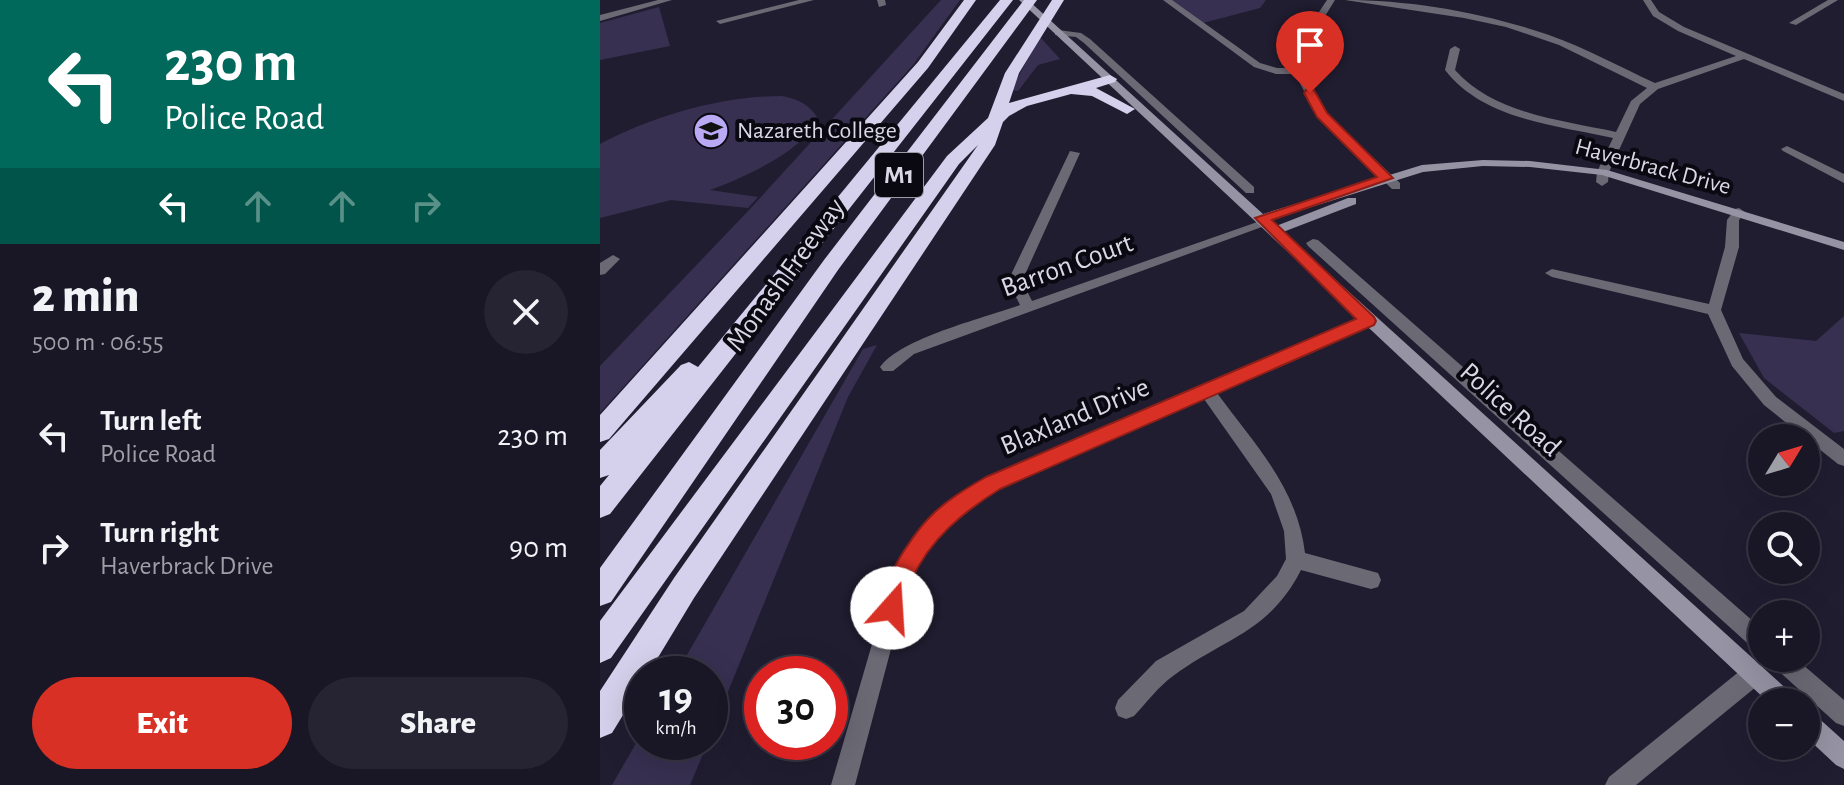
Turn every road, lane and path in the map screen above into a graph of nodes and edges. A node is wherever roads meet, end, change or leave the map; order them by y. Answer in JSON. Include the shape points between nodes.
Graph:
{"nodes":[{"id":1,"x":668,"y":0,"type":"edge"},
{"id":2,"x":810,"y":0,"type":"edge"},
{"id":3,"x":970,"y":0,"type":"edge"},
{"id":4,"x":978,"y":0,"type":"edge"},
{"id":5,"x":1023,"y":0,"type":"edge"},
{"id":6,"x":1031,"y":0,"type":"edge"},
{"id":7,"x":1167,"y":0,"type":"edge"},
{"id":8,"x":1331,"y":0,"type":"edge"},
{"id":9,"x":1349,"y":0,"type":"edge"},
{"id":10,"x":1443,"y":0,"type":"edge"},
{"id":11,"x":1646,"y":0,"type":"edge"},
{"id":12,"x":1834,"y":0,"type":"edge"},
{"id":13,"x":1057,"y":2,"type":"edge"},
{"id":14,"x":1004,"y":4,"type":"edge"},
{"id":15,"x":1438,"y":12,"type":"junction"},
{"id":16,"x":962,"y":15,"type":"junction"},
{"id":17,"x":600,"y":18,"type":"edge"},
{"id":18,"x":720,"y":21,"type":"dead end"},
{"id":19,"x":1793,"y":23,"type":"dead end"},
{"id":20,"x":1058,"y":33,"type":"junction"},
{"id":21,"x":1455,"y":49,"type":"dead end"},
{"id":22,"x":1744,"y":56,"type":"junction"},
{"id":23,"x":1298,"y":71,"type":"junction"},
{"id":24,"x":1104,"y":81,"type":"junction"},
{"id":25,"x":1654,"y":87,"type":"junction"},
{"id":26,"x":1040,"y":96,"type":"junction"},
{"id":27,"x":1844,"y":98,"type":"edge"},
{"id":28,"x":1127,"y":109,"type":"junction"},
{"id":29,"x":1618,"y":136,"type":"junction"},
{"id":30,"x":1787,"y":149,"type":"dead end"},
{"id":31,"x":1074,"y":153,"type":"dead end"},
{"id":32,"x":1213,"y":156,"type":"junction"},
{"id":33,"x":1196,"y":162,"type":"junction"},
{"id":34,"x":1602,"y":177,"type":"junction"},
{"id":35,"x":1844,"y":179,"type":"edge"},
{"id":36,"x":1392,"y":182,"type":"junction"},
{"id":37,"x":1250,"y":190,"type":"dead end"},
{"id":38,"x":1736,"y":216,"type":"junction"},
{"id":39,"x":826,"y":223,"type":"junction"},
{"id":40,"x":1268,"y":224,"type":"junction"},
{"id":41,"x":1313,"y":243,"type":"dead end"},
{"id":42,"x":1844,"y":246,"type":"edge"},
{"id":43,"x":613,"y":259,"type":"dead end"},
{"id":44,"x":600,"y":271,"type":"edge"},
{"id":45,"x":1552,"y":273,"type":"dead end"},
{"id":46,"x":1028,"y":308,"type":"junction"},
{"id":47,"x":1714,"y":310,"type":"junction"},
{"id":48,"x":1368,"y":321,"type":"junction"},
{"id":49,"x":888,"y":367,"type":"dead end"},
{"id":50,"x":1457,"y":372,"type":"junction"},
{"id":51,"x":1436,"y":383,"type":"junction"},
{"id":52,"x":1207,"y":391,"type":"junction"},
{"id":53,"x":600,"y":432,"type":"edge"},
{"id":54,"x":1844,"y":459,"type":"edge"},
{"id":55,"x":600,"y":467,"type":"edge"},
{"id":56,"x":600,"y":506,"type":"edge"},
{"id":57,"x":1296,"y":560,"type":"junction"},
{"id":58,"x":1371,"y":580,"type":"dead end"},
{"id":59,"x":600,"y":592,"type":"edge"},
{"id":60,"x":1748,"y":631,"type":"edge"},
{"id":61,"x":600,"y":647,"type":"edge"},
{"id":62,"x":1795,"y":672,"type":"edge"},
{"id":63,"x":1754,"y":674,"type":"junction"},
{"id":64,"x":1769,"y":688,"type":"edge"},
{"id":65,"x":1126,"y":708,"type":"dead end"},
{"id":66,"x":1844,"y":715,"type":"edge"},
{"id":67,"x":600,"y":721,"type":"edge"},
{"id":68,"x":1820,"y":735,"type":"edge"},
{"id":69,"x":1844,"y":757,"type":"edge"},
{"id":70,"x":843,"y":785,"type":"edge"},
{"id":71,"x":1617,"y":785,"type":"edge"}],
"edges":[{"from":1,"to":17,"type":"street"},
{"from":2,"to":18,"type":"street"},
{"from":3,"to":16,"type":"highway"},
{"from":4,"to":16,"type":"highway"},
{"from":5,"to":20,"type":"main road","name":"Police Road"},
{"from":6,"to":59,"type":"highway","name":"Monash Freeway","number":"M1","via":[[831,265]]},
{"from":7,"to":23,"type":"street","via":[[1257,65]]},
{"from":8,"to":23,"type":"street","via":[[1304,42]]},
{"from":9,"to":15,"type":"street"},
{"from":10,"to":15,"type":"street"},
{"from":11,"to":22,"type":"street","via":[[1656,14]]},
{"from":12,"to":19,"type":"street"},
{"from":13,"to":67,"type":"highway","via":[[1012,73],[987,145],[684,588]]},
{"from":14,"to":24,"type":"main road","name":"Police Road"},
{"from":14,"to":39,"type":"highway","name":"Monash Freeway","number":"M1"},
{"from":15,"to":25,"type":"street","via":[[1559,41]]},
{"from":16,"to":53,"type":"highway"},
{"from":20,"to":24,"type":"main road","name":"Police Road"},
{"from":20,"to":32,"type":"street","via":[[1087,41]]},
{"from":21,"to":29,"type":"street","via":[[1450,70],[1477,96]]},
{"from":22,"to":25,"type":"street"},
{"from":22,"to":27,"type":"street"},
{"from":23,"to":36,"type":"street","via":[[1322,115]]},
{"from":24,"to":26,"type":"highway"},
{"from":24,"to":28,"type":"main road","name":"Police Road"},
{"from":24,"to":33,"type":"main road","name":"Police Road"},
{"from":25,"to":29,"type":"street","via":[[1635,103]]},
{"from":26,"to":28,"type":"highway","via":[[1095,92]]},
{"from":26,"to":61,"type":"highway","via":[[1003,113],[953,160]]},
{"from":28,"to":33,"type":"main road","name":"Police Road"},
{"from":29,"to":34,"type":"street"},
{"from":30,"to":35,"type":"street"},
{"from":31,"to":46,"type":"street","via":[[1015,281]]},
{"from":32,"to":33,"type":"street"},
{"from":32,"to":37,"type":"street"},
{"from":33,"to":40,"type":"main road","name":"Police Road"},
{"from":34,"to":36,"type":"main road","name":"Haverbrack Drive","via":[[1511,170]]},
{"from":34,"to":38,"type":"main road","name":"Haverbrack Drive"},
{"from":36,"to":40,"type":"main road","name":"Haverbrack Drive"},
{"from":38,"to":42,"type":"main road","name":"Haverbrack Drive"},
{"from":38,"to":47,"type":"street"},
{"from":39,"to":55,"type":"highway"},
{"from":39,"to":56,"type":"highway","name":"Monash Freeway","number":"M1"},
{"from":40,"to":46,"type":"street","name":"Barron Court"},
{"from":40,"to":48,"type":"main road","name":"Police Road"},
{"from":41,"to":50,"type":"street"},
{"from":43,"to":44,"type":"street"},
{"from":45,"to":47,"type":"street"},
{"from":46,"to":49,"type":"street","name":"Barron Court","via":[[909,350]]},
{"from":47,"to":54,"type":"street","via":[[1737,362],[1770,401]]},
{"from":48,"to":51,"type":"main road","name":"Police Road"},
{"from":48,"to":52,"type":"street","name":"Blaxland Drive"},
{"from":50,"to":51,"type":"street"},
{"from":50,"to":60,"type":"street"},
{"from":51,"to":63,"type":"main road","name":"Police Road"},
{"from":52,"to":57,"type":"street","via":[[1279,491]]},
{"from":52,"to":70,"type":"street","name":"Blaxland Drive","via":[[993,483],[938,522],[900,579]]},
{"from":57,"to":58,"type":"street"},
{"from":57,"to":65,"type":"street","via":[[1284,583],[1251,618],[1164,669]]},
{"from":62,"to":66,"type":"street"},
{"from":63,"to":64,"type":"main road","name":"Police Road"},
{"from":63,"to":71,"type":"street"},
{"from":68,"to":69,"type":"main road"}]}
